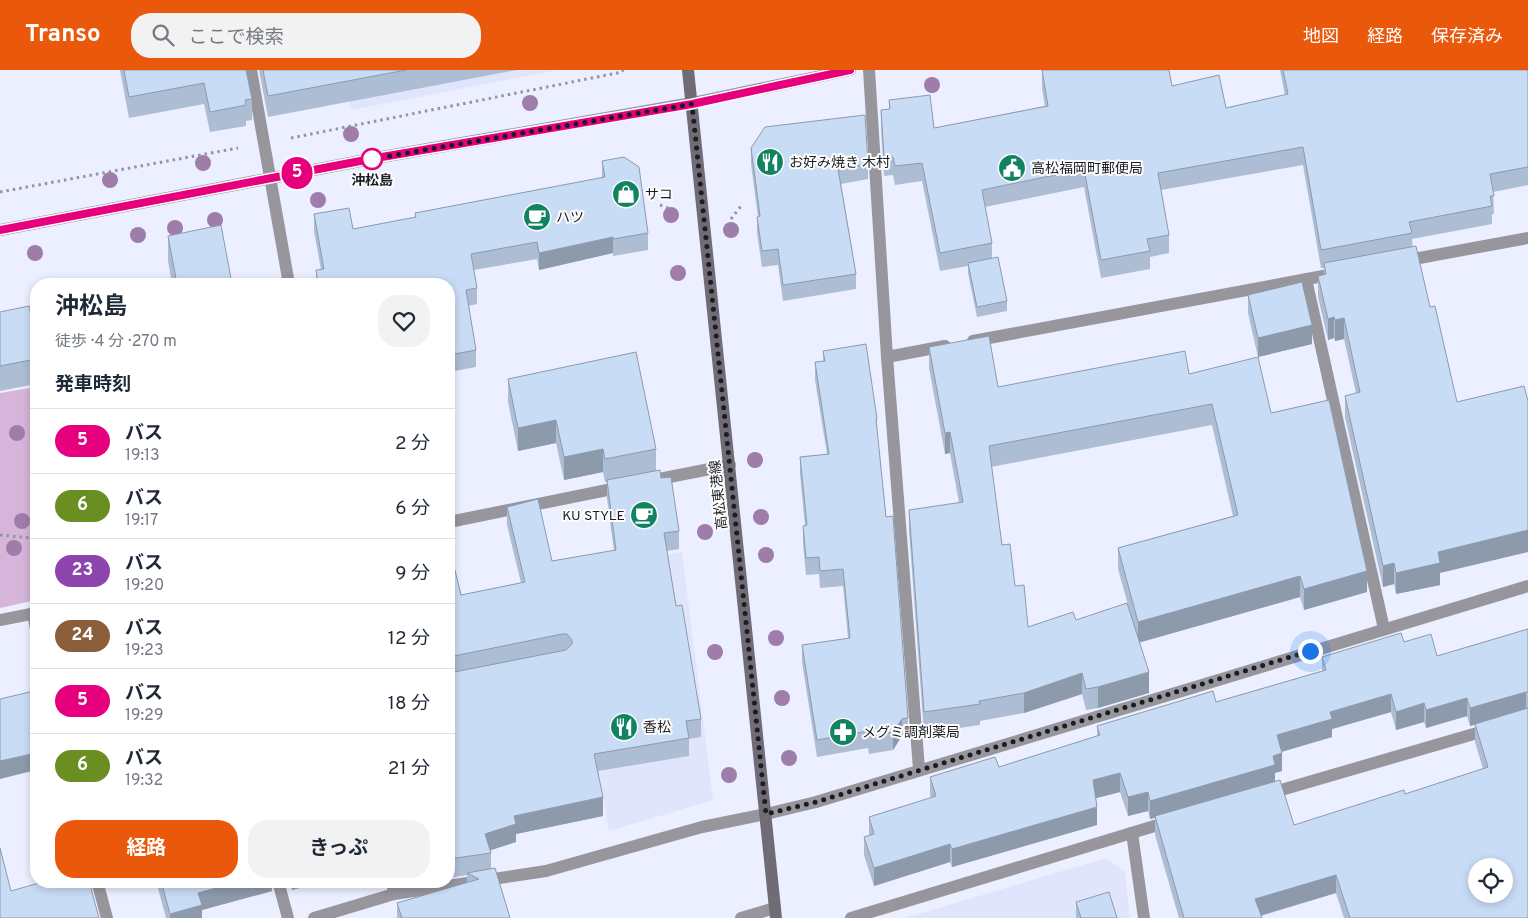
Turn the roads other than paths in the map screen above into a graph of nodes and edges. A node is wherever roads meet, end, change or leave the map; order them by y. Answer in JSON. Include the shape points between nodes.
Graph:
{"nodes":[{"id":1,"x":251,"y":70,"type":"edge"},
{"id":2,"x":688,"y":70,"type":"edge"},
{"id":3,"x":850,"y":70,"type":"edge"},
{"id":4,"x":869,"y":70,"type":"edge"},
{"id":5,"x":692,"y":104,"type":"junction"},
{"id":6,"x":270,"y":178,"type":"junction"},
{"id":7,"x":0,"y":230,"type":"edge"},
{"id":8,"x":1528,"y":238,"type":"edge"},
{"id":9,"x":1393,"y":263,"type":"edge"},
{"id":10,"x":1345,"y":272,"type":"edge"},
{"id":11,"x":288,"y":278,"type":"edge"},
{"id":12,"x":1306,"y":280,"type":"junction"},
{"id":13,"x":887,"y":357,"type":"junction"},
{"id":14,"x":730,"y":465,"type":"junction"},
{"id":15,"x":455,"y":521,"type":"edge"},
{"id":16,"x":1528,"y":586,"type":"edge"},
{"id":17,"x":30,"y":614,"type":"edge"},
{"id":18,"x":0,"y":620,"type":"edge"},
{"id":19,"x":1384,"y":629,"type":"junction"},
{"id":20,"x":1500,"y":726,"type":"edge"},
{"id":21,"x":919,"y":769,"type":"junction"},
{"id":22,"x":1255,"y":797,"type":"edge"},
{"id":23,"x":766,"y":814,"type":"junction"},
{"id":24,"x":1180,"y":819,"type":"edge"},
{"id":25,"x":1132,"y":833,"type":"junction"},
{"id":26,"x":455,"y":880,"type":"edge"},
{"id":27,"x":99,"y":888,"type":"edge"},
{"id":28,"x":280,"y":888,"type":"edge"},
{"id":29,"x":390,"y":888,"type":"edge"},
{"id":30,"x":776,"y":913,"type":"edge"},
{"id":31,"x":107,"y":918,"type":"edge"},
{"id":32,"x":288,"y":918,"type":"edge"},
{"id":33,"x":314,"y":918,"type":"edge"},
{"id":34,"x":741,"y":918,"type":"edge"},
{"id":35,"x":850,"y":918,"type":"edge"},
{"id":36,"x":1144,"y":918,"type":"edge"}],
"edges":[{"from":1,"to":6,"type":"street"},
{"from":2,"to":5,"type":"main road","name":"高松東港線"},
{"from":3,"to":5,"type":"street"},
{"from":4,"to":13,"type":"street"},
{"from":5,"to":6,"type":"street"},
{"from":5,"to":14,"type":"main road","name":"高松東港線"},
{"from":6,"to":7,"type":"street"},
{"from":6,"to":11,"type":"street"},
{"from":8,"to":9,"type":"street"},
{"from":10,"to":12,"type":"street"},
{"from":12,"to":13,"type":"street"},
{"from":12,"to":19,"type":"street"},
{"from":13,"to":21,"type":"street"},
{"from":14,"to":15,"type":"street"},
{"from":14,"to":23,"type":"main road","name":"高松東港線"},
{"from":16,"to":19,"type":"street"},
{"from":17,"to":18,"type":"street"},
{"from":19,"to":21,"type":"street"},
{"from":20,"to":22,"type":"street"},
{"from":21,"to":23,"type":"street","via":[[816,802]]},
{"from":23,"to":26,"type":"street","via":[[702,827],[546,870]]},
{"from":23,"to":30,"type":"main road","name":"高松東港線"},
{"from":24,"to":25,"type":"street"},
{"from":25,"to":35,"type":"street"},
{"from":25,"to":36,"type":"street"},
{"from":27,"to":31,"type":"street"},
{"from":28,"to":32,"type":"street"},
{"from":29,"to":33,"type":"street"},
{"from":30,"to":34,"type":"street"}]}
